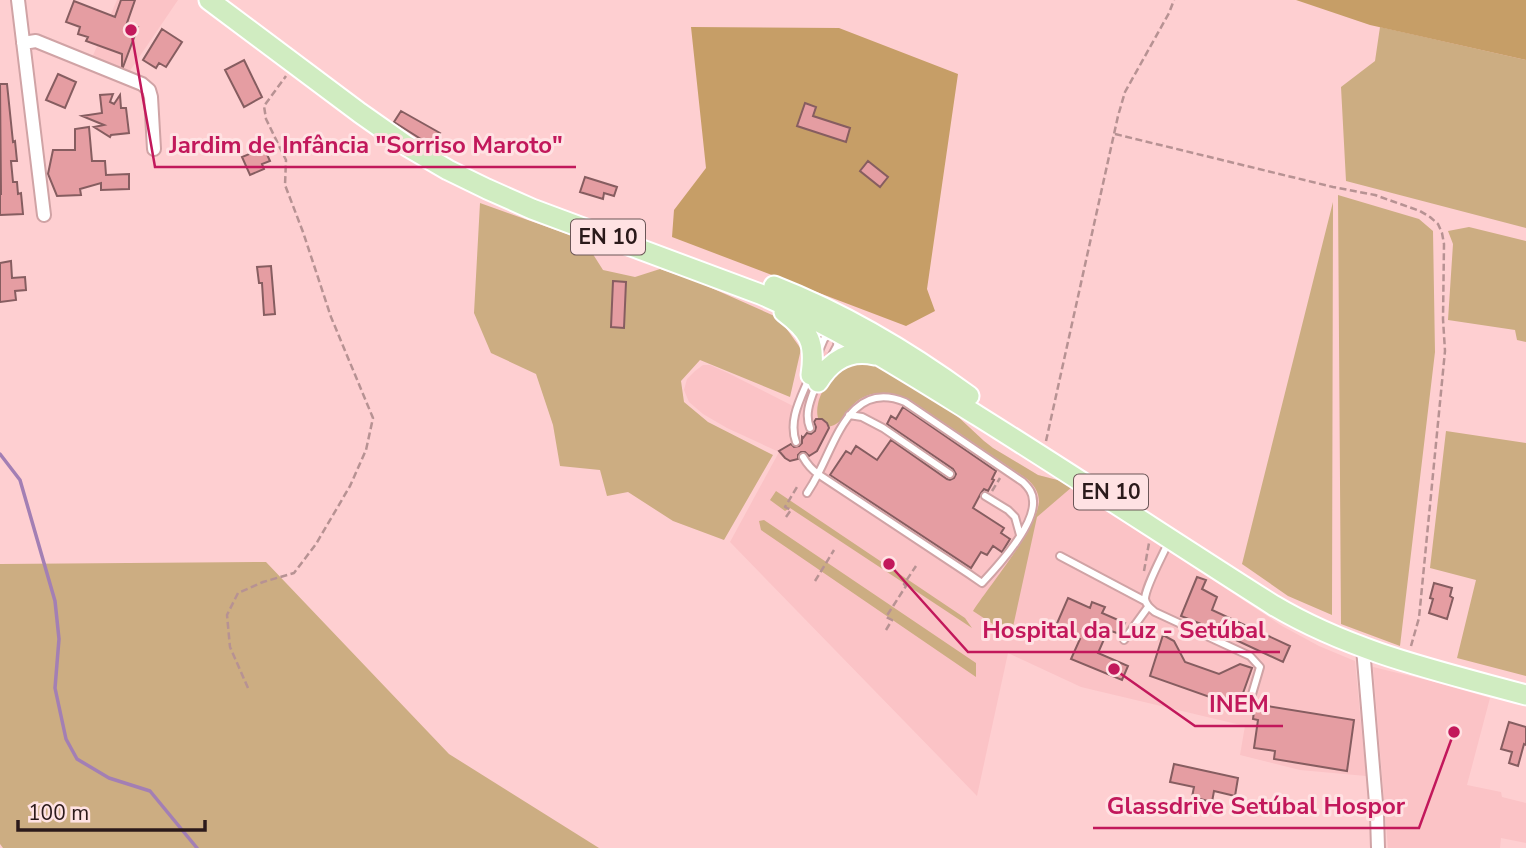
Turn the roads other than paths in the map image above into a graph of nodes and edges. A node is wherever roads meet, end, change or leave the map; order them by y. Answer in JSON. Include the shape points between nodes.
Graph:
{"nodes":[{"id":1,"x":18,"y":0,"type":"edge"},
{"id":2,"x":209,"y":0,"type":"edge"},
{"id":3,"x":23,"y":43,"type":"junction"},
{"id":4,"x":386,"y":132,"type":"junction"},
{"id":5,"x":153,"y":149,"type":"dead end"},
{"id":6,"x":44,"y":215,"type":"dead end"},
{"id":7,"x":744,"y":288,"type":"junction"},
{"id":8,"x":843,"y":328,"type":"junction"},
{"id":9,"x":883,"y":358,"type":"junction"},
{"id":10,"x":814,"y":378,"type":"junction"},
{"id":11,"x":849,"y":415,"type":"junction"},
{"id":12,"x":810,"y":428,"type":"dead end"},
{"id":13,"x":837,"y":433,"type":"junction"},
{"id":14,"x":827,"y":438,"type":"dead end"},
{"id":15,"x":796,"y":442,"type":"dead end"},
{"id":16,"x":803,"y":457,"type":"dead end"},
{"id":17,"x":818,"y":474,"type":"junction"},
{"id":18,"x":950,"y":474,"type":"dead end"},
{"id":19,"x":807,"y":493,"type":"dead end"},
{"id":20,"x":987,"y":497,"type":"road end"},
{"id":21,"x":1020,"y":535,"type":"junction"},
{"id":22,"x":1161,"y":538,"type":"junction"},
{"id":23,"x":1060,"y":556,"type":"dead end"},
{"id":24,"x":1147,"y":604,"type":"junction"},
{"id":25,"x":1273,"y":605,"type":"junction"},
{"id":26,"x":1124,"y":640,"type":"dead end"},
{"id":27,"x":1363,"y":648,"type":"junction"},
{"id":28,"x":1526,"y":695,"type":"edge"},
{"id":29,"x":1250,"y":701,"type":"dead end"},
{"id":30,"x":1378,"y":848,"type":"edge"}],
"edges":[{"from":1,"to":3,"type":"street"},
{"from":2,"to":4,"type":"main road","number":"EN 10"},
{"from":3,"to":5,"type":"street","via":[[36,41],[142,84],[151,97]]},
{"from":3,"to":6,"type":"street"},
{"from":4,"to":7,"type":"main road","number":"EN 10","via":[[448,170],[510,200]]},
{"from":4,"to":8,"type":"main road","number":"EN 10","via":[[503,191],[821,306]]},
{"from":7,"to":8,"type":"main road","number":"EN 10"},
{"from":7,"to":10,"type":"main road","via":[[805,330],[813,352]]},
{"from":8,"to":9,"type":"main road","number":"EN 10"},
{"from":8,"to":10,"type":"lane","via":[[837,346]]},
{"from":8,"to":10,"type":"lane","via":[[824,339]]},
{"from":8,"to":25,"type":"main road","number":"EN 10","via":[[909,356]]},
{"from":9,"to":10,"type":"main road","via":[[861,353],[845,356]]},
{"from":9,"to":22,"type":"main road","number":"EN 10"},
{"from":10,"to":12,"type":"lane","via":[[807,412]]},
{"from":10,"to":15,"type":"lane","via":[[794,418]]},
{"from":11,"to":13,"type":"lane"},
{"from":11,"to":18,"type":"lane","via":[[873,422]]},
{"from":11,"to":21,"type":"lane","via":[[865,401],[897,398],[1006,470],[1030,489],[1033,499],[1030,518]]},
{"from":13,"to":14,"type":"lane"},
{"from":13,"to":17,"type":"lane"},
{"from":16,"to":17,"type":"lane"},
{"from":17,"to":19,"type":"lane"},
{"from":17,"to":21,"type":"lane","via":[[982,583]]},
{"from":20,"to":21,"type":"lane","via":[[1015,517]]},
{"from":22,"to":24,"type":"lane"},
{"from":22,"to":25,"type":"main road","number":"EN 10"},
{"from":23,"to":24,"type":"lane"},
{"from":24,"to":26,"type":"lane"},
{"from":24,"to":29,"type":"lane","via":[[1155,612],[1250,656],[1260,667]]},
{"from":25,"to":27,"type":"main road","number":"EN 10"},
{"from":27,"to":28,"type":"main road","number":"EN 10"},
{"from":27,"to":30,"type":"street"}]}
